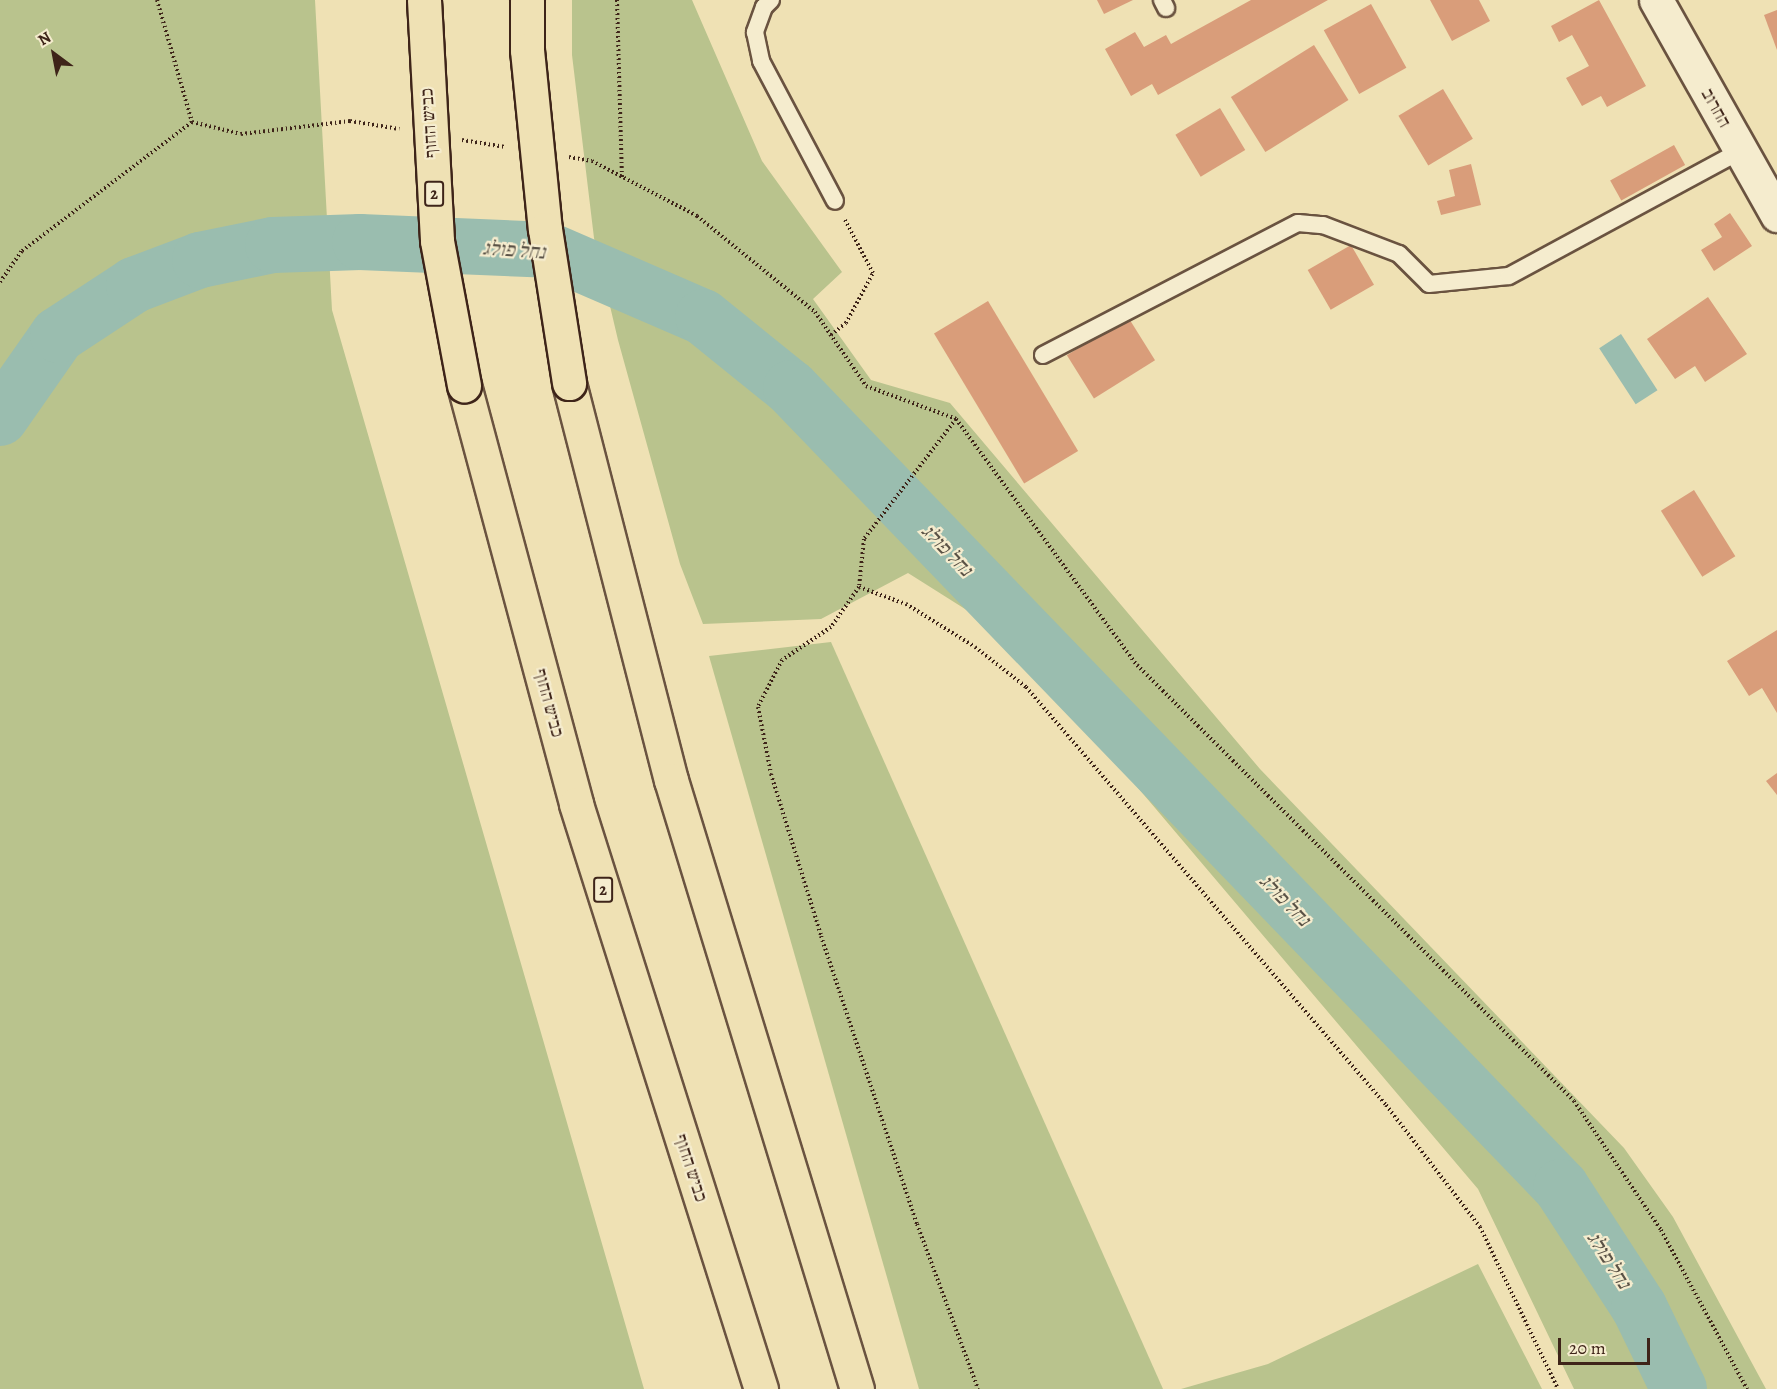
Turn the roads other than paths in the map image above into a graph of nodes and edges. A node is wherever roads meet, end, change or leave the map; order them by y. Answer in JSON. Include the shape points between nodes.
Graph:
{"nodes":[{"id":1,"x":424,"y":0,"type":"edge"},
{"id":2,"x":527,"y":0,"type":"edge"},
{"id":3,"x":771,"y":0,"type":"edge"},
{"id":4,"x":1656,"y":0,"type":"edge"},
{"id":5,"x":1740,"y":152,"type":"junction"},
{"id":6,"x":835,"y":201,"type":"road end"},
{"id":7,"x":1777,"y":215,"type":"edge"},
{"id":8,"x":1043,"y":355,"type":"dead end"},
{"id":9,"x":761,"y":1389,"type":"edge"},
{"id":10,"x":857,"y":1389,"type":"edge"}],
"edges":[{"from":1,"to":9,"type":"highway","name":"כביש החוף","number":"2","bridge":true,"via":[[437,241],[464,385],[576,804]]},
{"from":2,"to":10,"type":"highway","bridge":true,"via":[[545,230],[568,383],[671,780]]},
{"from":3,"to":6,"type":"lane","via":[[764,7],[755,32],[761,61]]},
{"from":4,"to":5,"type":"street","name":"החרוב"},
{"from":5,"to":7,"type":"street","name":"החרוב"},
{"from":5,"to":8,"type":"lane","via":[[1509,276],[1430,284],[1399,254],[1323,225],[1298,224]]}]}
